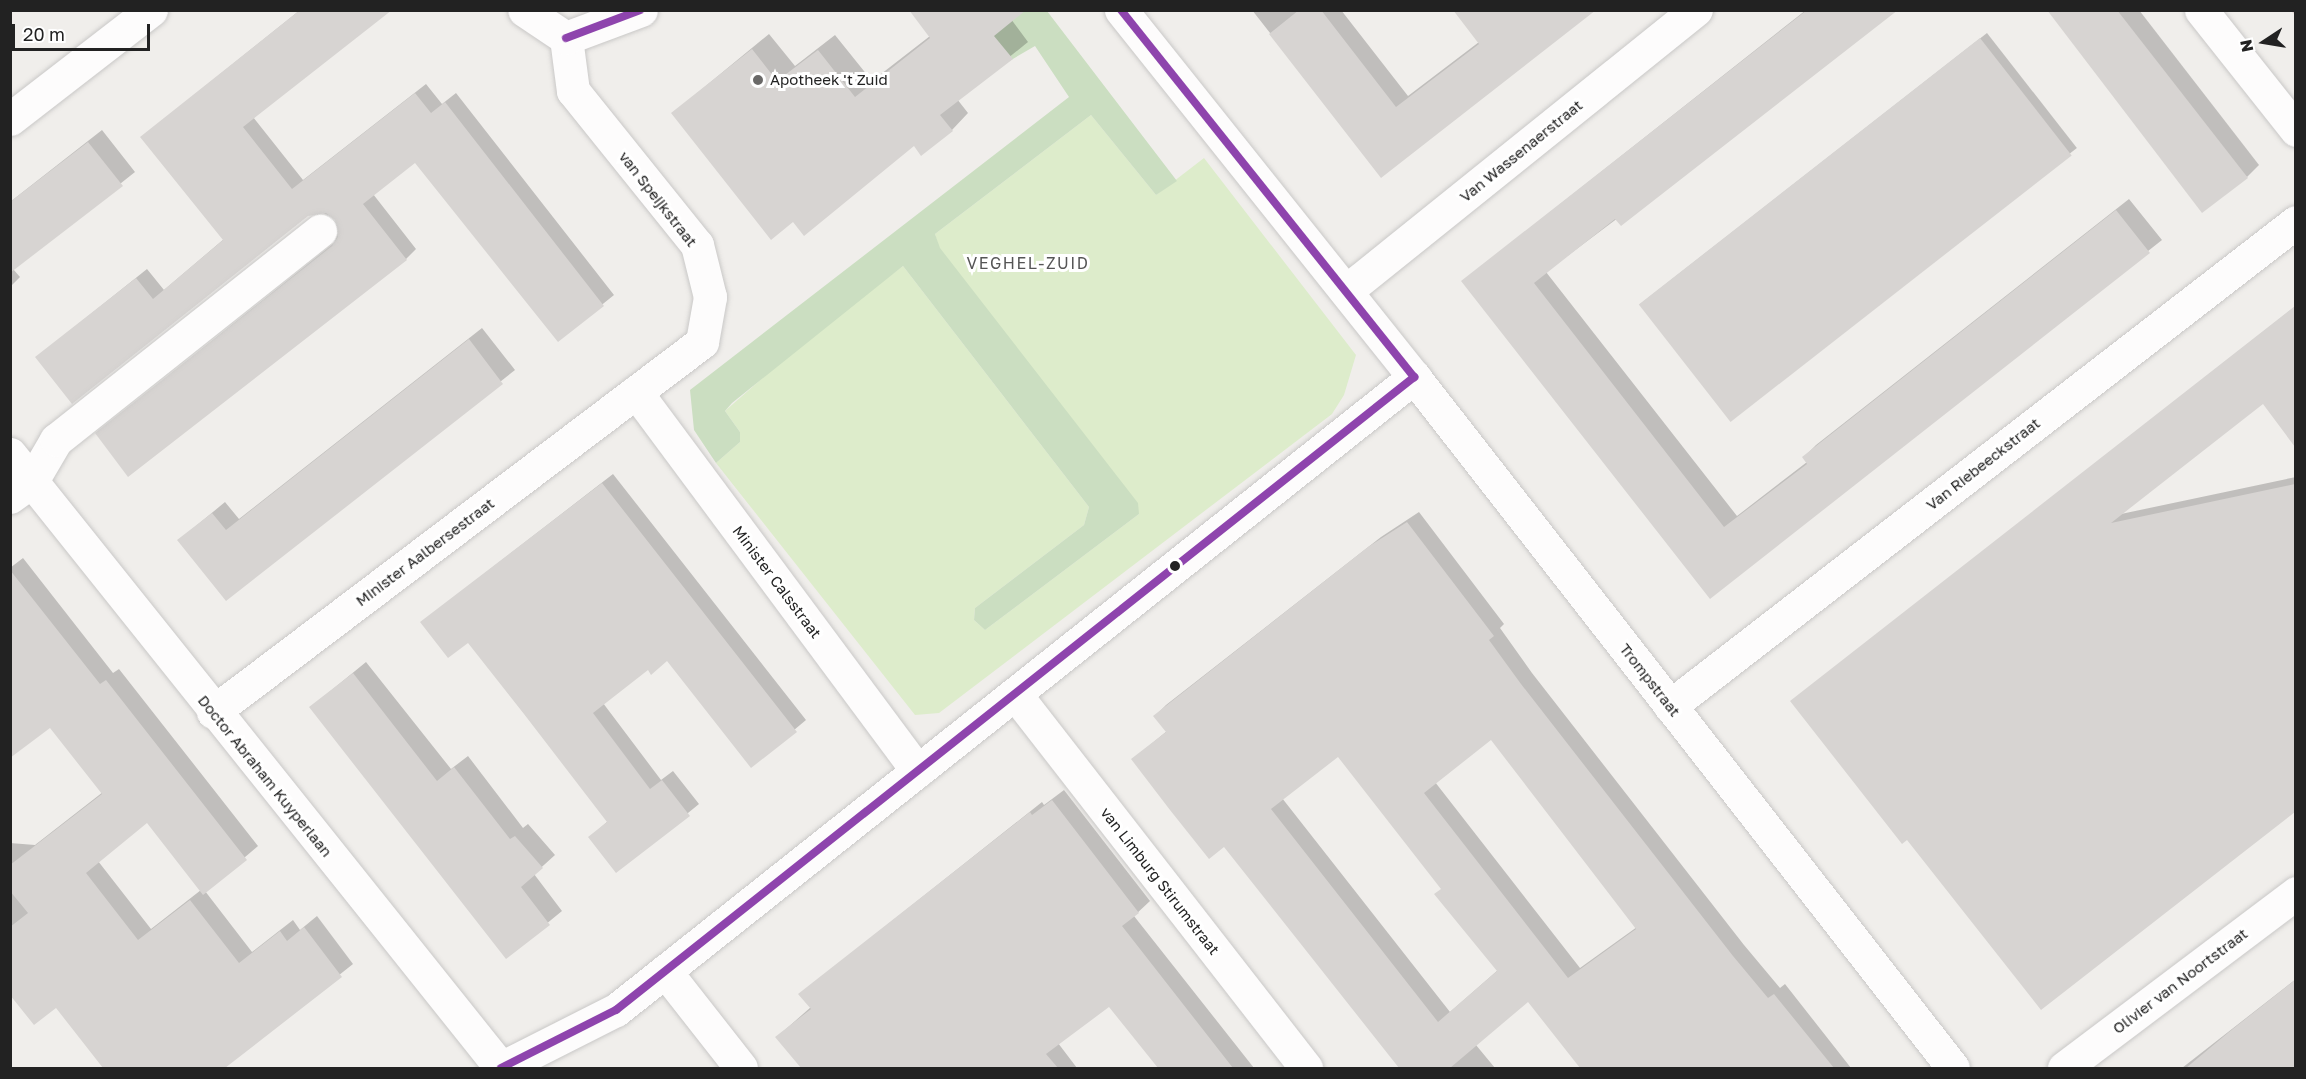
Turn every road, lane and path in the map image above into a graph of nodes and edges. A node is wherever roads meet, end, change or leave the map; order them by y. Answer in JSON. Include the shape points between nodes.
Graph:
{"nodes":[{"id":1,"x":151,"y":10,"type":"edge"},
{"id":2,"x":524,"y":10,"type":"edge"},
{"id":3,"x":641,"y":10,"type":"edge"},
{"id":4,"x":1121,"y":10,"type":"edge"},
{"id":5,"x":1696,"y":10,"type":"edge"},
{"id":6,"x":2201,"y":10,"type":"edge"},
{"id":7,"x":566,"y":38,"type":"junction"},
{"id":8,"x":10,"y":119,"type":"edge"},
{"id":9,"x":2295,"y":130,"type":"edge"},
{"id":10,"x":2295,"y":222,"type":"edge"},
{"id":11,"x":320,"y":231,"type":"dead end"},
{"id":12,"x":1346,"y":291,"type":"junction"},
{"id":13,"x":1414,"y":377,"type":"junction"},
{"id":14,"x":636,"y":392,"type":"junction"},
{"id":15,"x":10,"y":454,"type":"edge"},
{"id":16,"x":21,"y":489,"type":"edge"},
{"id":17,"x":1015,"y":694,"type":"junction"},
{"id":18,"x":1670,"y":706,"type":"junction"},
{"id":19,"x":213,"y":712,"type":"junction"},
{"id":20,"x":917,"y":771,"type":"junction"},
{"id":21,"x":2295,"y":893,"type":"edge"},
{"id":22,"x":665,"y":971,"type":"junction"},
{"id":23,"x":501,"y":1068,"type":"edge"},
{"id":24,"x":741,"y":1068,"type":"edge"},
{"id":25,"x":1306,"y":1068,"type":"edge"},
{"id":26,"x":1953,"y":1068,"type":"edge"},
{"id":27,"x":2064,"y":1068,"type":"edge"}],
"edges":[{"from":1,"to":8,"type":"street"},
{"from":2,"to":7,"type":"street"},
{"from":3,"to":7,"type":"street"},
{"from":4,"to":12,"type":"street","name":"Trompstraat"},
{"from":5,"to":12,"type":"street","name":"Van Wassenaerstraat"},
{"from":6,"to":9,"type":"street"},
{"from":7,"to":14,"type":"street","name":"van Speijkstraat","via":[[573,91],[697,245],[710,297],[702,342]]},
{"from":10,"to":18,"type":"street","name":"Van Riebeeckstraat"},
{"from":11,"to":16,"type":"street","via":[[56,440]]},
{"from":12,"to":13,"type":"street","name":"Trompstraat"},
{"from":13,"to":17,"type":"street"},
{"from":13,"to":18,"type":"street","name":"Trompstraat"},
{"from":14,"to":19,"type":"street","name":"Minister Aalbersestraat"},
{"from":14,"to":20,"type":"street","name":"Minister Calsstraat"},
{"from":15,"to":16,"type":"street","name":"Doctor Abraham Kuyperlaan"},
{"from":16,"to":19,"type":"street","name":"Doctor Abraham Kuyperlaan"},
{"from":17,"to":20,"type":"street"},
{"from":17,"to":25,"type":"street","name":"van Limburg Stirumstraat"},
{"from":18,"to":26,"type":"street","name":"Trompstraat"},
{"from":19,"to":23,"type":"street","name":"Doctor Abraham Kuyperlaan"},
{"from":20,"to":22,"type":"street"},
{"from":21,"to":27,"type":"street","name":"Olivier van Noortstraat"},
{"from":22,"to":23,"type":"street","via":[[616,1010]]},
{"from":22,"to":24,"type":"street"}]}
